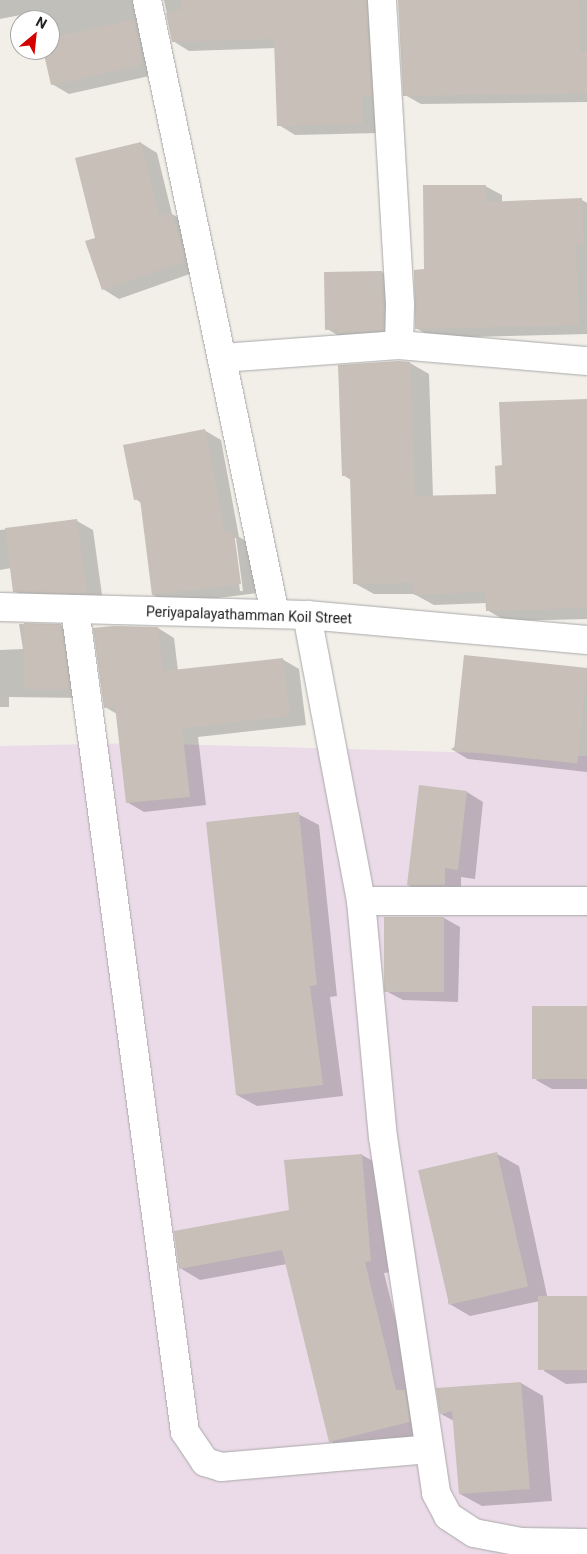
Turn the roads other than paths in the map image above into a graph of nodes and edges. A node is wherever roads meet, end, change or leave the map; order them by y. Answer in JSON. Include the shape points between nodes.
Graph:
{"nodes":[{"id":1,"x":147,"y":0,"type":"edge"},
{"id":2,"x":382,"y":0,"type":"edge"},
{"id":3,"x":399,"y":345,"type":"junction"},
{"id":4,"x":222,"y":358,"type":"junction"},
{"id":5,"x":587,"y":361,"type":"edge"},
{"id":6,"x":0,"y":607,"type":"edge"},
{"id":7,"x":75,"y":609,"type":"junction"},
{"id":8,"x":275,"y":614,"type":"junction"},
{"id":9,"x":307,"y":615,"type":"junction"},
{"id":10,"x":587,"y":640,"type":"edge"},
{"id":11,"x":361,"y":901,"type":"junction"},
{"id":12,"x":587,"y":901,"type":"edge"},
{"id":13,"x":429,"y":1449,"type":"junction"},
{"id":14,"x":587,"y":1543,"type":"edge"}],
"edges":[{"from":1,"to":4,"type":"street"},
{"from":2,"to":3,"type":"street","via":[[400,304]]},
{"from":3,"to":4,"type":"street"},
{"from":3,"to":5,"type":"street"},
{"from":4,"to":8,"type":"street"},
{"from":6,"to":7,"type":"street","name":"Periyapalayathamman Koil Street"},
{"from":7,"to":8,"type":"street","name":"Periyapalayathamman Koil Street"},
{"from":7,"to":13,"type":"street","via":[[186,1432],[205,1462],[221,1467]]},
{"from":8,"to":9,"type":"street","name":"Periyapalayathamman Koil Street"},
{"from":9,"to":10,"type":"street","name":"Periyapalayathamman Koil Street"},
{"from":9,"to":11,"type":"street"},
{"from":11,"to":12,"type":"street"},
{"from":11,"to":13,"type":"street","via":[[383,1137]]},
{"from":13,"to":14,"type":"street","via":[[436,1493],[448,1516],[474,1533],[521,1542]]}]}
